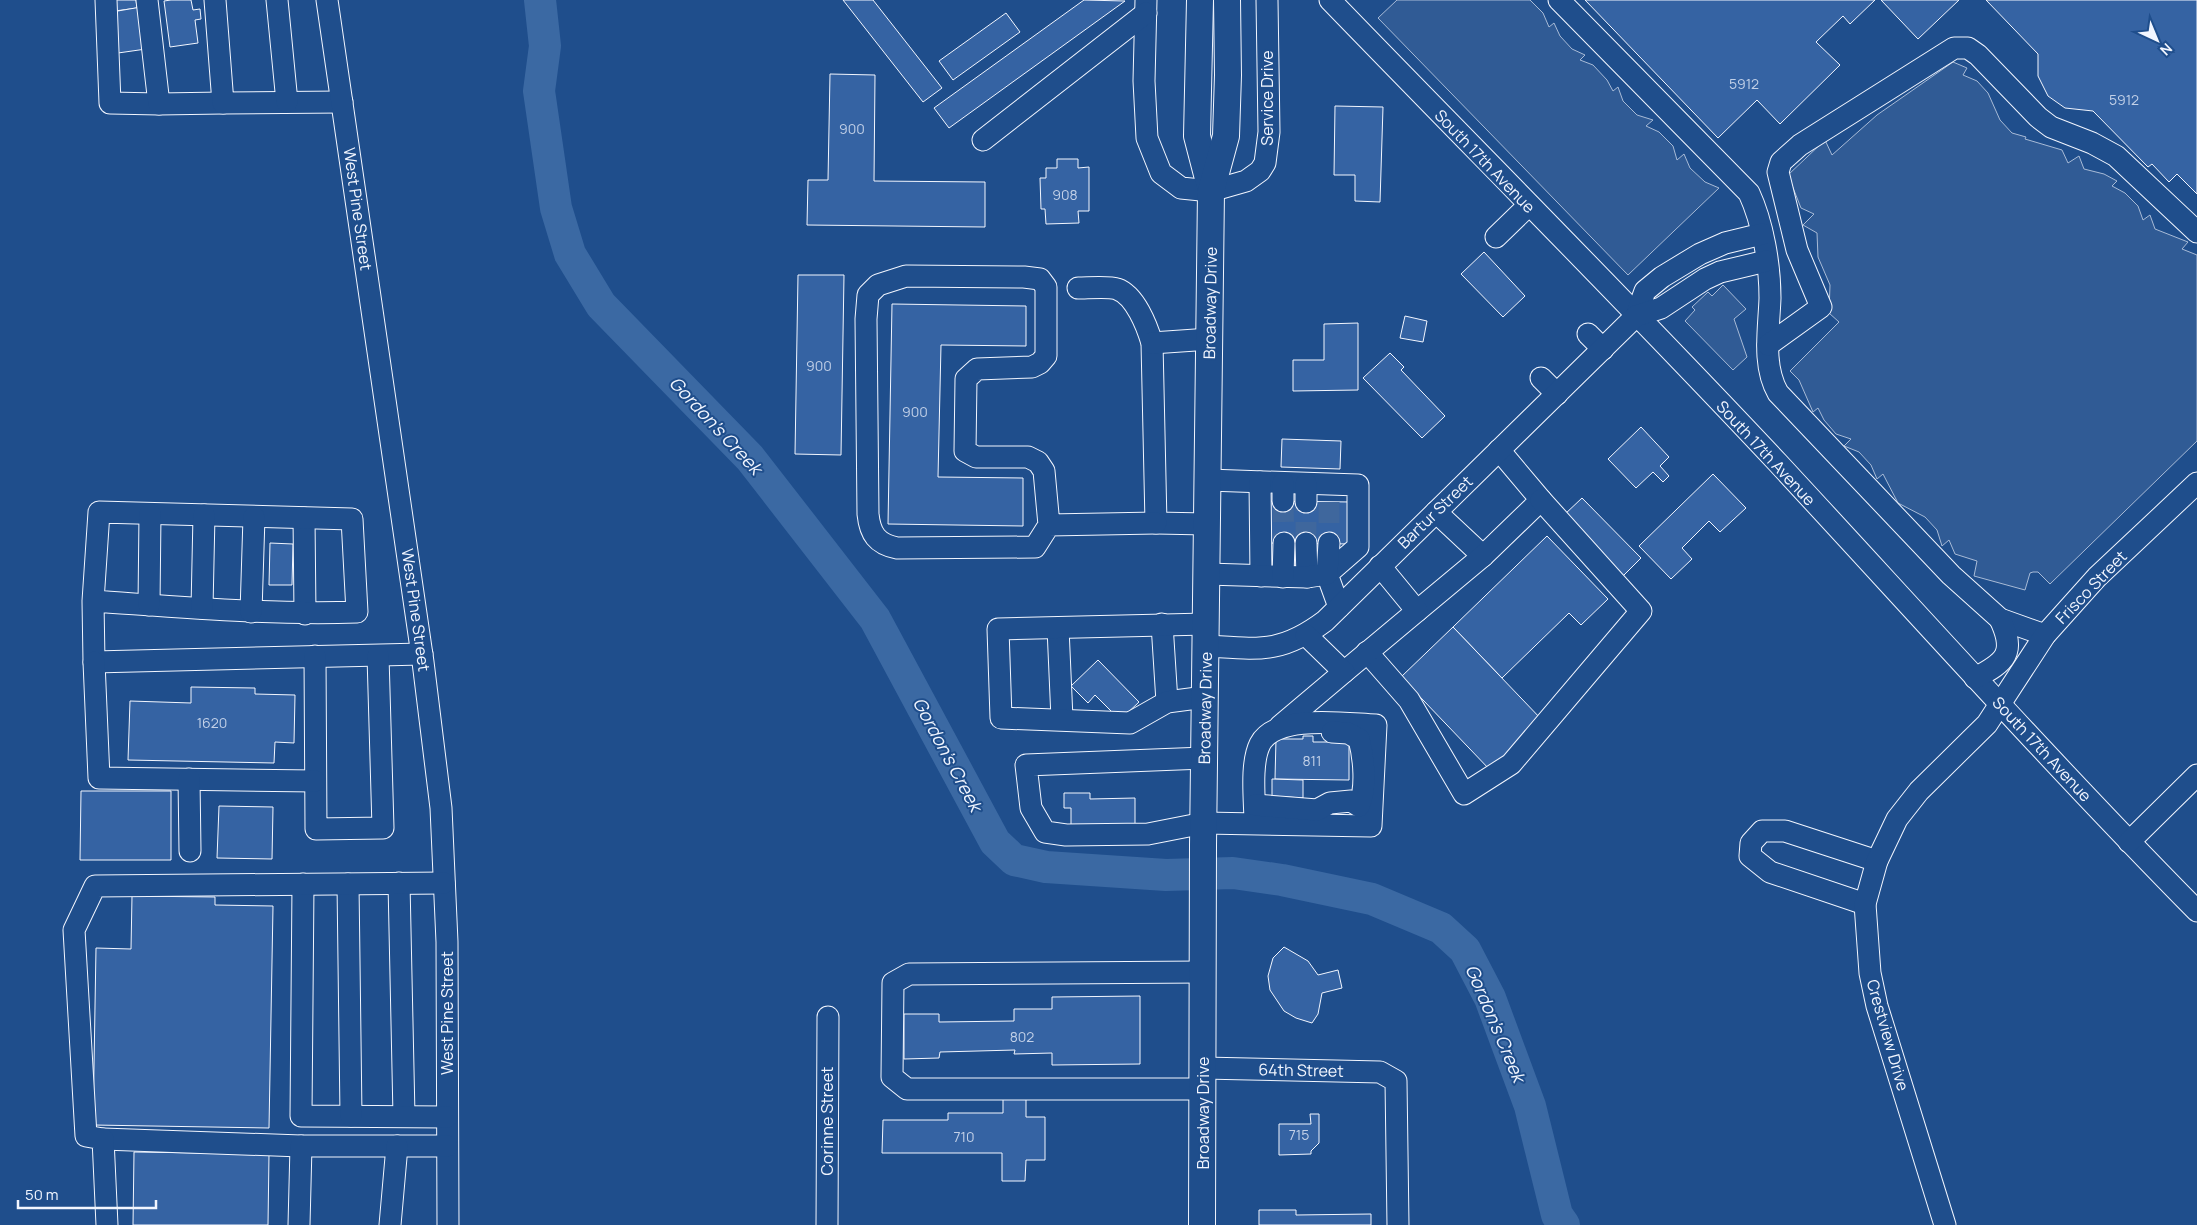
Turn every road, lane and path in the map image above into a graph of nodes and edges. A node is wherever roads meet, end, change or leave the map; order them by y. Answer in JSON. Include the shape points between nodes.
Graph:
{"nodes":[{"id":1,"x":106,"y":0,"type":"edge"},
{"id":2,"x":147,"y":0,"type":"edge"},
{"id":3,"x":215,"y":0,"type":"edge"},
{"id":4,"x":277,"y":0,"type":"edge"},
{"id":5,"x":327,"y":0,"type":"edge"},
{"id":6,"x":1200,"y":0,"type":"edge"},
{"id":7,"x":1227,"y":0,"type":"edge"},
{"id":8,"x":1267,"y":0,"type":"edge"},
{"id":9,"x":1330,"y":0,"type":"edge"},
{"id":10,"x":1559,"y":0,"type":"edge"},
{"id":11,"x":1146,"y":6,"type":"edge"},
{"id":12,"x":287,"y":102,"type":"junction"},
{"id":13,"x":342,"y":102,"type":"junction"},
{"id":14,"x":223,"y":103,"type":"junction"},
{"id":15,"x":159,"y":104,"type":"junction"},
{"id":16,"x":983,"y":140,"type":"dead end"},
{"id":17,"x":1211,"y":190,"type":"junction"},
{"id":18,"x":1529,"y":205,"type":"junction"},
{"id":19,"x":2197,"y":232,"type":"edge"},
{"id":20,"x":1762,"y":234,"type":"junction"},
{"id":21,"x":1496,"y":237,"type":"dead end"},
{"id":22,"x":1766,"y":262,"type":"junction"},
{"id":23,"x":1078,"y":288,"type":"dead end"},
{"id":24,"x":1636,"y":316,"type":"junction"},
{"id":25,"x":1210,"y":340,"type":"junction"},
{"id":26,"x":1152,"y":343,"type":"junction"},
{"id":27,"x":1768,"y":345,"type":"junction"},
{"id":28,"x":1541,"y":378,"type":"dead end"},
{"id":29,"x":1557,"y":394,"type":"junction"},
{"id":30,"x":1500,"y":450,"type":"junction"},
{"id":31,"x":1208,"y":480,"type":"junction"},
{"id":32,"x":1260,"y":482,"type":"junction"},
{"id":33,"x":2197,"y":483,"type":"edge"},
{"id":34,"x":1541,"y":500,"type":"junction"},
{"id":35,"x":1436,"y":512,"type":"junction"},
{"id":36,"x":150,"y":514,"type":"junction"},
{"id":37,"x":204,"y":515,"type":"junction"},
{"id":38,"x":254,"y":516,"type":"junction"},
{"id":39,"x":304,"y":518,"type":"junction"},
{"id":40,"x":1156,"y":523,"type":"junction"},
{"id":41,"x":1207,"y":524,"type":"junction"},
{"id":42,"x":1049,"y":525,"type":"junction"},
{"id":43,"x":1284,"y":543,"type":"tunnel mouth"},
{"id":44,"x":1306,"y":543,"type":"tunnel mouth"},
{"id":45,"x":1329,"y":543,"type":"tunnel mouth"},
{"id":46,"x":1483,"y":556,"type":"junction"},
{"id":47,"x":1380,"y":566,"type":"junction"},
{"id":48,"x":1207,"y":574,"type":"junction"},
{"id":49,"x":1261,"y":576,"type":"junction"},
{"id":50,"x":1317,"y":576,"type":"junction"},
{"id":51,"x":1283,"y":577,"type":"junction"},
{"id":52,"x":94,"y":601,"type":"junction"},
{"id":53,"x":148,"y":605,"type":"junction"},
{"id":54,"x":1339,"y":607,"type":"junction"},
{"id":55,"x":202,"y":608,"type":"junction"},
{"id":56,"x":1417,"y":611,"type":"junction"},
{"id":57,"x":251,"y":612,"type":"junction"},
{"id":58,"x":305,"y":614,"type":"junction"},
{"id":59,"x":2000,"y":618,"type":"junction"},
{"id":60,"x":1162,"y":624,"type":"junction"},
{"id":61,"x":1058,"y":628,"type":"junction"},
{"id":62,"x":1206,"y":635,"type":"junction"},
{"id":63,"x":1306,"y":635,"type":"junction"},
{"id":64,"x":2045,"y":635,"type":"junction"},
{"id":65,"x":1367,"y":652,"type":"junction"},
{"id":66,"x":422,"y":654,"type":"junction"},
{"id":67,"x":315,"y":656,"type":"junction"},
{"id":68,"x":378,"y":656,"type":"junction"},
{"id":69,"x":94,"y":662,"type":"junction"},
{"id":70,"x":1344,"y":672,"type":"junction"},
{"id":71,"x":1976,"y":678,"type":"junction"},
{"id":72,"x":1205,"y":697,"type":"junction"},
{"id":73,"x":1167,"y":702,"type":"junction"},
{"id":74,"x":2000,"y":705,"type":"junction"},
{"id":75,"x":1062,"y":719,"type":"junction"},
{"id":76,"x":1280,"y":728,"type":"junction"},
{"id":77,"x":1204,"y":758,"type":"junction"},
{"id":78,"x":2197,"y":775,"type":"edge"},
{"id":79,"x":189,"y":779,"type":"junction"},
{"id":80,"x":316,"y":781,"type":"junction"},
{"id":81,"x":1255,"y":815,"type":"junction"},
{"id":82,"x":1203,"y":834,"type":"junction"},
{"id":83,"x":2129,"y":842,"type":"junction"},
{"id":84,"x":190,"y":851,"type":"dead end"},
{"id":85,"x":1877,"y":862,"type":"junction"},
{"id":86,"x":399,"y":883,"type":"junction"},
{"id":87,"x":444,"y":883,"type":"junction"},
{"id":88,"x":303,"y":884,"type":"junction"},
{"id":89,"x":348,"y":884,"type":"junction"},
{"id":90,"x":1865,"y":904,"type":"junction"},
{"id":91,"x":2197,"y":911,"type":"edge"},
{"id":92,"x":1203,"y":972,"type":"junction"},
{"id":93,"x":828,"y":1017,"type":"dead end"},
{"id":94,"x":1203,"y":1079,"type":"junction"},
{"id":95,"x":351,"y":1116,"type":"junction"},
{"id":96,"x":404,"y":1116,"type":"junction"},
{"id":97,"x":447,"y":1117,"type":"junction"},
{"id":98,"x":103,"y":1139,"type":"junction"},
{"id":99,"x":301,"y":1146,"type":"junction"},
{"id":100,"x":397,"y":1146,"type":"junction"},
{"id":101,"x":447,"y":1146,"type":"junction"},
{"id":102,"x":107,"y":1225,"type":"edge"},
{"id":103,"x":299,"y":1225,"type":"edge"},
{"id":104,"x":390,"y":1225,"type":"edge"},
{"id":105,"x":448,"y":1225,"type":"edge"},
{"id":106,"x":827,"y":1225,"type":"edge"},
{"id":107,"x":1202,"y":1225,"type":"edge"},
{"id":108,"x":1398,"y":1225,"type":"edge"},
{"id":109,"x":1945,"y":1225,"type":"edge"}],
"edges":[{"from":1,"to":15,"type":"street","via":[[110,103]]},
{"from":2,"to":15,"type":"street"},
{"from":3,"to":14,"type":"street"},
{"from":4,"to":12,"type":"street"},
{"from":5,"to":13,"type":"street","name":"West Pine Street"},
{"from":6,"to":17,"type":"main road","name":"Broadway Drive","via":[[1197,136]]},
{"from":7,"to":17,"type":"main road","name":"Broadway Drive","via":[[1226,136]]},
{"from":8,"to":17,"type":"street","name":"Service Drive","via":[[1269,132],[1265,163],[1246,181]]},
{"from":9,"to":18,"type":"street","name":"South 17th Avenue"},
{"from":10,"to":20,"type":"street","via":[[1749,193]]},
{"from":11,"to":16,"type":"street"},
{"from":11,"to":17,"type":"street","name":"Service Drive","via":[[1144,81],[1147,138],[1161,173],[1180,188]]},
{"from":12,"to":13,"type":"street"},
{"from":12,"to":14,"type":"street"},
{"from":13,"to":66,"type":"street","name":"West Pine Street"},
{"from":14,"to":15,"type":"street"},
{"from":17,"to":25,"type":"main road","name":"Broadway Drive"},
{"from":18,"to":21,"type":"street"},
{"from":18,"to":24,"type":"street","name":"South 17th Avenue"},
{"from":19,"to":27,"type":"street","via":[[2116,156],[2051,127],[1978,55],[1968,48],[1954,48],[1800,145],[1781,162],[1778,172],[1797,250],[1821,307]]},
{"from":20,"to":22,"type":"street"},
{"from":20,"to":24,"type":"street","via":[[1725,243],[1662,277],[1645,291]]},
{"from":22,"to":24,"type":"street","via":[[1720,272],[1661,308]]},
{"from":22,"to":27,"type":"street","via":[[1770,296]]},
{"from":23,"to":26,"type":"street","via":[[1117,289],[1132,301],[1147,326]]},
{"from":24,"to":29,"type":"street","name":"Bartur Street","via":[[1595,341]]},
{"from":24,"to":71,"type":"street","name":"South 17th Avenue","via":[[1776,461]]},
{"from":25,"to":26,"type":"street"},
{"from":25,"to":31,"type":"main road","name":"Broadway Drive"},
{"from":26,"to":40,"type":"street"},
{"from":27,"to":59,"type":"street","via":[[1771,378],[1778,393],[1951,575]]},
{"from":28,"to":29,"type":"street"},
{"from":29,"to":30,"type":"street","name":"Bartur Street"},
{"from":30,"to":34,"type":"street"},
{"from":30,"to":35,"type":"street","name":"Bartur Street"},
{"from":31,"to":32,"type":"street"},
{"from":31,"to":41,"type":"main road","name":"Broadway Drive"},
{"from":32,"to":49,"type":"street"},
{"from":32,"to":50,"type":"street","via":[[1283,492],[1306,493],[1330,493],[1358,485],[1358,547]]},
{"from":33,"to":64,"type":"street","name":"Frisco Street","via":[[2097,577]]},
{"from":34,"to":46,"type":"street"},
{"from":34,"to":65,"type":"street","via":[[1641,610],[1511,764],[1464,794],[1409,700]]},
{"from":35,"to":46,"type":"street"},
{"from":35,"to":47,"type":"street","name":"Bartur Street"},
{"from":36,"to":37,"type":"street"},
{"from":36,"to":52,"type":"street","via":[[99,512]]},
{"from":36,"to":53,"type":"street"},
{"from":37,"to":38,"type":"street"},
{"from":37,"to":55,"type":"street"},
{"from":38,"to":39,"type":"street"},
{"from":38,"to":57,"type":"street"},
{"from":39,"to":58,"type":"street"},
{"from":39,"to":58,"type":"street","via":[[352,519],[357,612]]},
{"from":40,"to":41,"type":"street"},
{"from":40,"to":42,"type":"street"},
{"from":41,"to":48,"type":"main road","name":"Broadway Drive"},
{"from":42,"to":42,"type":"street","via":[[1044,471],[1038,462],[1028,457],[976,457],[965,451],[966,379],[977,369],[1032,367],[1040,363],[1046,356],[1046,287],[1040,279],[1024,277],[906,276],[878,285],[868,296],[866,319],[868,514],[875,536],[885,546],[897,548],[1035,547]]},
{"from":43,"to":51,"type":"street"},
{"from":44,"to":50,"type":"street"},
{"from":45,"to":50,"type":"street"},
{"from":46,"to":56,"type":"street"},
{"from":47,"to":54,"type":"street","name":"Bartur Street"},
{"from":47,"to":56,"type":"street"},
{"from":48,"to":49,"type":"street"},
{"from":48,"to":62,"type":"main road","name":"Broadway Drive"},
{"from":49,"to":51,"type":"street"},
{"from":50,"to":51,"type":"street"},
{"from":50,"to":54,"type":"street"},
{"from":52,"to":53,"type":"street"},
{"from":52,"to":69,"type":"street"},
{"from":53,"to":55,"type":"street"},
{"from":54,"to":63,"type":"street","name":"Bartur Street"},
{"from":55,"to":57,"type":"street"},
{"from":56,"to":65,"type":"street"},
{"from":57,"to":58,"type":"street"},
{"from":59,"to":64,"type":"street"},
{"from":59,"to":71,"type":"street","via":[[2008,646],[2004,658],[1997,667]]},
{"from":60,"to":61,"type":"street","name":"Bartur Street"},
{"from":60,"to":62,"type":"street","name":"Bartur Street"},
{"from":60,"to":73,"type":"street"},
{"from":61,"to":75,"type":"street"},
{"from":61,"to":75,"type":"street","name":"Bartur Street","via":[[998,629],[1001,718]]},
{"from":62,"to":63,"type":"street","name":"Bartur Street","via":[[1266,648]]},
{"from":62,"to":72,"type":"main road","name":"Broadway Drive"},
{"from":63,"to":70,"type":"street"},
{"from":64,"to":74,"type":"street","name":"Frisco Street"},
{"from":65,"to":70,"type":"street"},
{"from":66,"to":68,"type":"street"},
{"from":66,"to":87,"type":"street","name":"West Pine Street","via":[[441,808]]},
{"from":67,"to":68,"type":"street"},
{"from":67,"to":69,"type":"street"},
{"from":67,"to":80,"type":"street"},
{"from":68,"to":80,"type":"street","via":[[384,828],[316,829]]},
{"from":69,"to":79,"type":"street","via":[[99,778]]},
{"from":70,"to":76,"type":"street"},
{"from":71,"to":74,"type":"street","name":"South 17th Avenue"},
{"from":72,"to":73,"type":"street"},
{"from":72,"to":77,"type":"main road","name":"Broadway Drive"},
{"from":73,"to":75,"type":"street","via":[[1130,722]]},
{"from":74,"to":83,"type":"street","name":"South 17th Avenue"},
{"from":74,"to":85,"type":"street","name":"Crestview Drive","via":[[1987,724],[1919,791],[1897,819]]},
{"from":76,"to":81,"type":"street","via":[[1260,743],[1255,769]]},
{"from":76,"to":81,"type":"street","via":[[1293,732],[1348,733],[1359,739],[1363,798],[1359,806],[1351,801],[1330,803],[1317,810]]},
{"from":76,"to":81,"type":"street","via":[[1299,723],[1376,725],[1371,826]]},
{"from":77,"to":82,"type":"main road","name":"Broadway Drive"},
{"from":77,"to":82,"type":"street","via":[[1026,765],[1031,808],[1045,832],[1066,835]]},
{"from":78,"to":83,"type":"street"},
{"from":79,"to":80,"type":"street"},
{"from":79,"to":84,"type":"street"},
{"from":81,"to":82,"type":"street"},
{"from":82,"to":92,"type":"main road","name":"Broadway Drive"},
{"from":83,"to":91,"type":"street","name":"South 17th Avenue"},
{"from":85,"to":90,"type":"street","name":"Crestview Drive"},
{"from":85,"to":90,"type":"street","via":[[1785,832],[1762,832],[1751,843],[1750,856],[1770,872]]},
{"from":86,"to":87,"type":"street"},
{"from":86,"to":89,"type":"street"},
{"from":86,"to":96,"type":"street"},
{"from":87,"to":97,"type":"street","name":"West Pine Street"},
{"from":88,"to":89,"type":"street"},
{"from":88,"to":95,"type":"street","via":[[301,1116]]},
{"from":88,"to":98,"type":"street","via":[[95,886],[74,930],[86,1136]]},
{"from":89,"to":95,"type":"street"},
{"from":90,"to":109,"type":"street","name":"Crestview Drive","via":[[1870,973],[1877,1006]]},
{"from":92,"to":94,"type":"main road","name":"Broadway Drive"},
{"from":92,"to":94,"type":"street","name":"64th Street","via":[[909,974],[893,983],[892,1076],[907,1089]]},
{"from":93,"to":106,"type":"street","name":"Corinne Street"},
{"from":94,"to":107,"type":"main road","name":"Broadway Drive"},
{"from":94,"to":108,"type":"street","name":"64th Street","via":[[1380,1072],[1396,1081]]},
{"from":95,"to":96,"type":"street"},
{"from":96,"to":97,"type":"street"},
{"from":97,"to":101,"type":"street","name":"West Pine Street"},
{"from":98,"to":99,"type":"street"},
{"from":98,"to":102,"type":"street"},
{"from":99,"to":100,"type":"street"},
{"from":99,"to":103,"type":"street"},
{"from":100,"to":101,"type":"street"},
{"from":100,"to":104,"type":"street"},
{"from":101,"to":105,"type":"street","name":"West Pine Street"}]}
